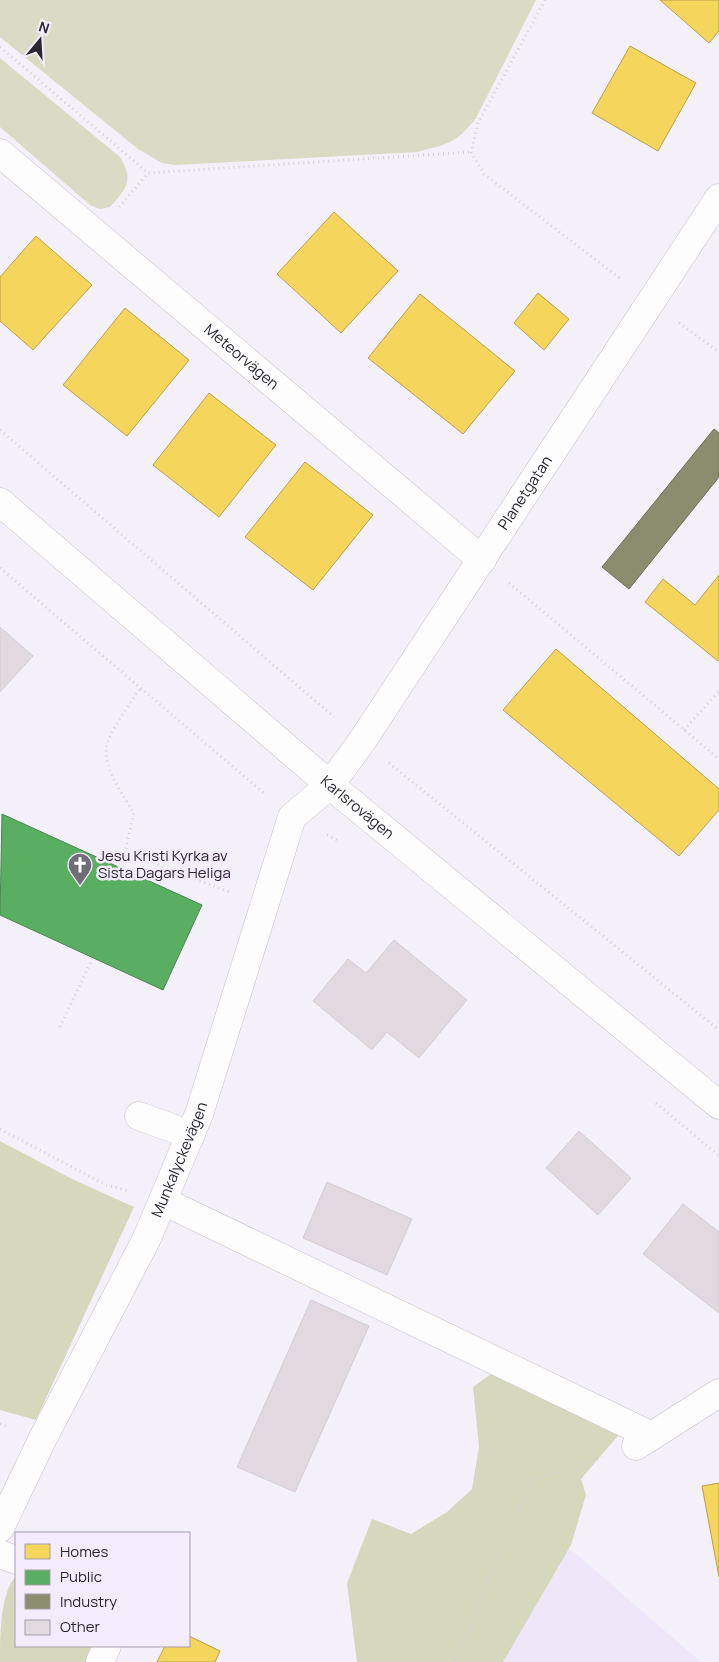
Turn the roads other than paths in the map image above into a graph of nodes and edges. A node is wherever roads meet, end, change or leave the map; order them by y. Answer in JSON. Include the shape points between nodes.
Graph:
{"nodes":[{"id":1,"x":0,"y":153,"type":"edge"},
{"id":2,"x":719,"y":198,"type":"edge"},
{"id":3,"x":0,"y":502,"type":"edge"},
{"id":4,"x":482,"y":560,"type":"junction"},
{"id":5,"x":330,"y":785,"type":"junction"},
{"id":6,"x":719,"y":1105,"type":"edge"},
{"id":7,"x":140,"y":1116,"type":"dead end"},
{"id":8,"x":191,"y":1135,"type":"junction"},
{"id":9,"x":163,"y":1201,"type":"junction"},
{"id":10,"x":719,"y":1393,"type":"edge"},
{"id":11,"x":0,"y":1528,"type":"edge"},
{"id":12,"x":0,"y":1554,"type":"edge"},
{"id":13,"x":15,"y":1560,"type":"edge"},
{"id":14,"x":106,"y":1647,"type":"edge"},
{"id":15,"x":100,"y":1662,"type":"edge"}],
"edges":[{"from":1,"to":4,"type":"street","name":"Meteorvägen"},
{"from":2,"to":4,"type":"street","name":"Planetgatan"},
{"from":3,"to":5,"type":"street","name":"Karlsrovägen"},
{"from":4,"to":5,"type":"street","name":"Planetgatan"},
{"from":5,"to":6,"type":"street","name":"Karlsrovägen"},
{"from":5,"to":8,"type":"street","name":"Munkalyckevägen","via":[[292,817]]},
{"from":7,"to":8,"type":"street"},
{"from":8,"to":9,"type":"street","name":"Munkalyckevägen"},
{"from":9,"to":10,"type":"street","via":[[643,1440]]},
{"from":9,"to":11,"type":"street","name":"Munkalyckevägen"},
{"from":12,"to":13,"type":"street"},
{"from":14,"to":15,"type":"street"}]}
